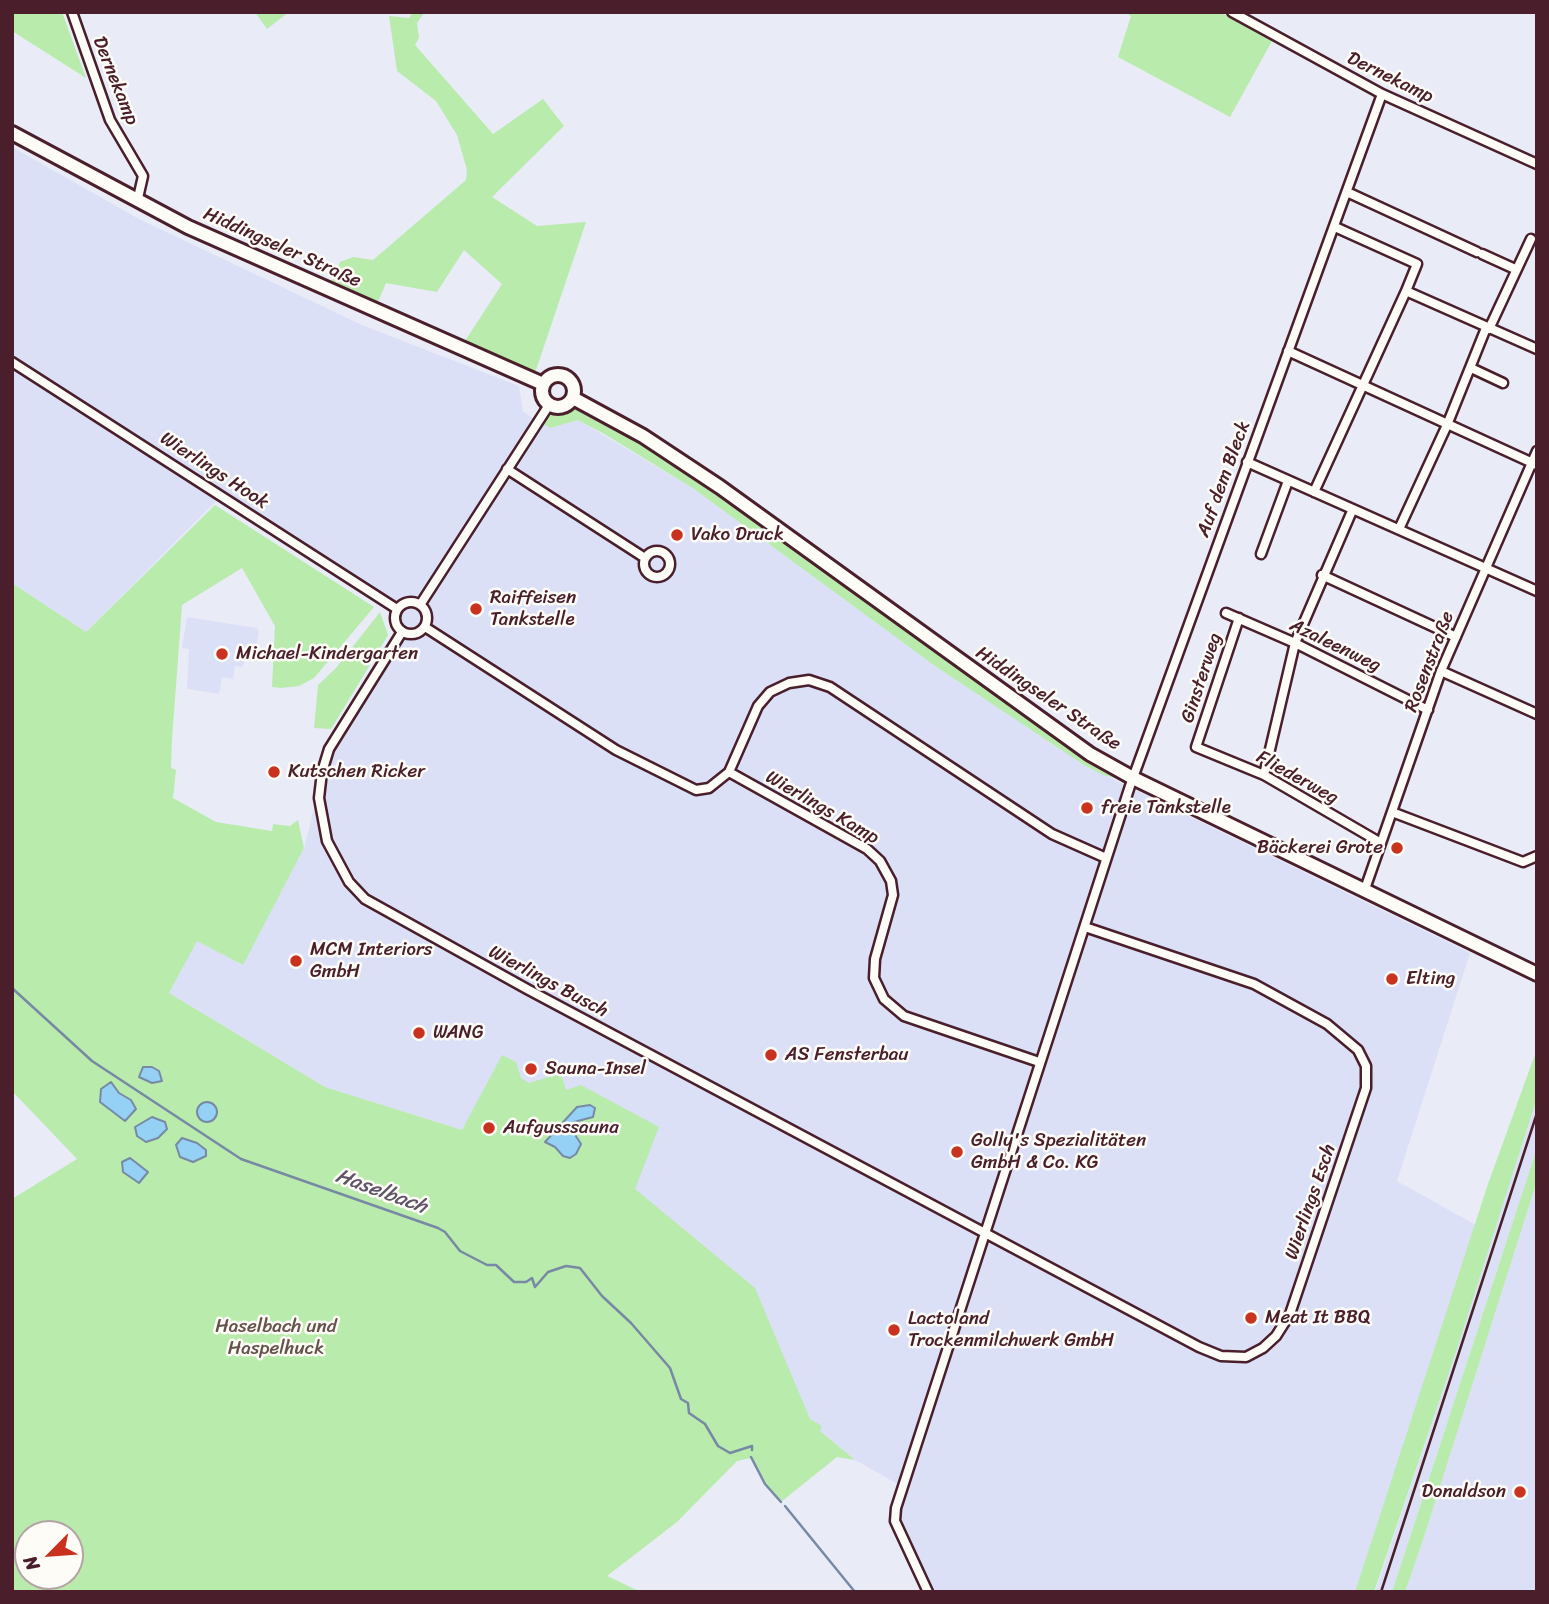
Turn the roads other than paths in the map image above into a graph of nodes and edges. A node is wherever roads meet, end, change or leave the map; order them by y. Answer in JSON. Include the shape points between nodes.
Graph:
{"nodes":[{"id":1,"x":72,"y":12,"type":"edge"},
{"id":2,"x":1232,"y":12,"type":"edge"},
{"id":3,"x":1382,"y":94,"type":"junction"},
{"id":4,"x":12,"y":133,"type":"edge"},
{"id":5,"x":1537,"y":164,"type":"edge"},
{"id":6,"x":1347,"y":192,"type":"junction"},
{"id":7,"x":138,"y":198,"type":"junction"},
{"id":8,"x":1335,"y":227,"type":"junction"},
{"id":9,"x":1531,"y":239,"type":"dead end"},
{"id":10,"x":1515,"y":269,"type":"junction"},
{"id":11,"x":1406,"y":291,"type":"junction"},
{"id":12,"x":1487,"y":328,"type":"junction"},
{"id":13,"x":1537,"y":349,"type":"edge"},
{"id":14,"x":1288,"y":351,"type":"junction"},
{"id":15,"x":12,"y":362,"type":"edge"},
{"id":16,"x":1471,"y":368,"type":"junction"},
{"id":17,"x":1503,"y":383,"type":"dead end"},
{"id":18,"x":543,"y":384,"type":"junction"},
{"id":19,"x":1364,"y":387,"type":"junction"},
{"id":20,"x":573,"y":398,"type":"junction"},
{"id":21,"x":549,"y":405,"type":"junction"},
{"id":22,"x":1447,"y":425,"type":"junction"},
{"id":23,"x":1537,"y":451,"type":"edge"},
{"id":24,"x":1247,"y":462,"type":"junction"},
{"id":25,"x":1534,"y":464,"type":"edge"},
{"id":26,"x":507,"y":469,"type":"junction"},
{"id":27,"x":1287,"y":481,"type":"junction"},
{"id":28,"x":1314,"y":492,"type":"junction"},
{"id":29,"x":1352,"y":511,"type":"junction"},
{"id":30,"x":1399,"y":529,"type":"junction"},
{"id":31,"x":1261,"y":554,"type":"dead end"},
{"id":32,"x":645,"y":558,"type":"dead end"},
{"id":33,"x":1485,"y":568,"type":"junction"},
{"id":34,"x":1322,"y":575,"type":"junction"},
{"id":35,"x":1537,"y":591,"type":"edge"},
{"id":36,"x":420,"y":605,"type":"junction"},
{"id":37,"x":397,"y":609,"type":"junction"},
{"id":38,"x":1226,"y":613,"type":"dead end"},
{"id":39,"x":1239,"y":618,"type":"junction"},
{"id":40,"x":425,"y":627,"type":"junction"},
{"id":41,"x":402,"y":632,"type":"junction"},
{"id":42,"x":1456,"y":637,"type":"junction"},
{"id":43,"x":1295,"y":643,"type":"junction"},
{"id":44,"x":1441,"y":671,"type":"junction"},
{"id":45,"x":1428,"y":710,"type":"junction"},
{"id":46,"x":1537,"y":714,"type":"edge"},
{"id":47,"x":1196,"y":747,"type":"joint"},
{"id":48,"x":729,"y":772,"type":"junction"},
{"id":49,"x":1264,"y":775,"type":"junction"},
{"id":50,"x":1133,"y":778,"type":"junction"},
{"id":51,"x":1392,"y":812,"type":"junction"},
{"id":52,"x":1381,"y":843,"type":"junction"},
{"id":53,"x":1537,"y":856,"type":"edge"},
{"id":54,"x":1106,"y":858,"type":"junction"},
{"id":55,"x":1365,"y":889,"type":"junction"},
{"id":56,"x":1085,"y":927,"type":"junction"},
{"id":57,"x":1537,"y":974,"type":"edge"},
{"id":58,"x":1039,"y":1062,"type":"junction"},
{"id":59,"x":984,"y":1234,"type":"junction"},
{"id":60,"x":928,"y":1592,"type":"edge"}],
"edges":[{"from":1,"to":7,"type":"street","name":"Dernekamp","via":[[110,120],[143,176]]},
{"from":2,"to":3,"type":"street","name":"Dernekamp"},
{"from":3,"to":5,"type":"street","name":"Dernekamp"},
{"from":3,"to":6,"type":"street","name":"Auf dem Bleck"},
{"from":4,"to":7,"type":"street","name":"Hiddingseler Straße"},
{"from":6,"to":8,"type":"street","name":"Auf dem Bleck"},
{"from":6,"to":10,"type":"street"},
{"from":7,"to":18,"type":"street","name":"Hiddingseler Straße","via":[[188,227]]},
{"from":8,"to":11,"type":"street","via":[[1417,264]]},
{"from":8,"to":14,"type":"street","name":"Auf dem Bleck"},
{"from":9,"to":10,"type":"street"},
{"from":10,"to":12,"type":"street"},
{"from":11,"to":12,"type":"street"},
{"from":11,"to":19,"type":"street"},
{"from":12,"to":13,"type":"street"},
{"from":12,"to":16,"type":"street"},
{"from":14,"to":19,"type":"street"},
{"from":14,"to":24,"type":"street","name":"Auf dem Bleck"},
{"from":15,"to":37,"type":"street","name":"Wierlings Hook"},
{"from":16,"to":17,"type":"street"},
{"from":16,"to":22,"type":"street"},
{"from":18,"to":20,"type":"street","via":[[552,375],[563,375],[572,382]]},
{"from":18,"to":21,"type":"street","via":[[542,395]]},
{"from":19,"to":22,"type":"street"},
{"from":19,"to":28,"type":"street"},
{"from":20,"to":21,"type":"street","via":[[562,407]]},
{"from":20,"to":50,"type":"street","name":"Hiddingseler Straße","via":[[643,436],[720,487],[1090,754]]},
{"from":21,"to":26,"type":"street"},
{"from":22,"to":25,"type":"street"},
{"from":22,"to":30,"type":"street"},
{"from":23,"to":25,"type":"street","name":"Rosenstraße"},
{"from":24,"to":27,"type":"street"},
{"from":24,"to":50,"type":"street","name":"Auf dem Bleck"},
{"from":25,"to":33,"type":"street","name":"Rosenstraße"},
{"from":26,"to":32,"type":"street"},
{"from":26,"to":36,"type":"street"},
{"from":27,"to":28,"type":"street"},
{"from":27,"to":31,"type":"street"},
{"from":28,"to":29,"type":"street"},
{"from":29,"to":30,"type":"street"},
{"from":29,"to":34,"type":"street"},
{"from":30,"to":33,"type":"street"},
{"from":33,"to":35,"type":"street"},
{"from":33,"to":42,"type":"street","name":"Rosenstraße"},
{"from":34,"to":42,"type":"street"},
{"from":34,"to":43,"type":"street"},
{"from":36,"to":37,"type":"street","via":[[408,602]]},
{"from":36,"to":40,"type":"street","via":[[427,615]]},
{"from":37,"to":41,"type":"street","via":[[394,621]]},
{"from":38,"to":39,"type":"street","name":"Azaleenweg"},
{"from":39,"to":43,"type":"street","name":"Azaleenweg"},
{"from":39,"to":47,"type":"street","name":"Ginsterweg"},
{"from":40,"to":41,"type":"street","via":[[417,634]]},
{"from":40,"to":48,"type":"street","via":[[616,750],[696,790],[709,788]]},
{"from":41,"to":59,"type":"street","name":"Wierlings Busch","via":[[330,749],[322,772],[319,798],[327,842],[357,891],[383,911]]},
{"from":42,"to":44,"type":"street","name":"Rosenstraße"},
{"from":43,"to":45,"type":"street","name":"Azaleenweg"},
{"from":43,"to":49,"type":"street"},
{"from":44,"to":45,"type":"street","name":"Rosenstraße"},
{"from":44,"to":46,"type":"street"},
{"from":45,"to":51,"type":"street","name":"Rosenstraße"},
{"from":47,"to":49,"type":"street","name":"Fliederweg"},
{"from":48,"to":54,"type":"street","via":[[758,705],[770,692],[809,680],[830,687],[1052,834]]},
{"from":48,"to":58,"type":"street","name":"Wierlings Kamp","via":[[867,849],[887,870],[893,895],[874,978],[884,999],[904,1016]]},
{"from":49,"to":52,"type":"street","name":"Fliederweg"},
{"from":50,"to":54,"type":"street"},
{"from":50,"to":55,"type":"street","name":"Hiddingseler Straße"},
{"from":51,"to":52,"type":"street","name":"Rosenstraße"},
{"from":51,"to":53,"type":"street","via":[[1523,862]]},
{"from":52,"to":55,"type":"street","name":"Rosenstraße"},
{"from":54,"to":56,"type":"street"},
{"from":55,"to":57,"type":"street","name":"Hiddingseler Straße"},
{"from":56,"to":58,"type":"street"},
{"from":56,"to":59,"type":"street","name":"Wierlings Esch","via":[[1254,984],[1327,1024],[1357,1049],[1366,1066],[1366,1088],[1290,1314],[1276,1336],[1247,1357],[1221,1356],[1199,1347]]},
{"from":58,"to":59,"type":"street"},
{"from":59,"to":60,"type":"street","via":[[897,1508],[895,1521]]}]}
